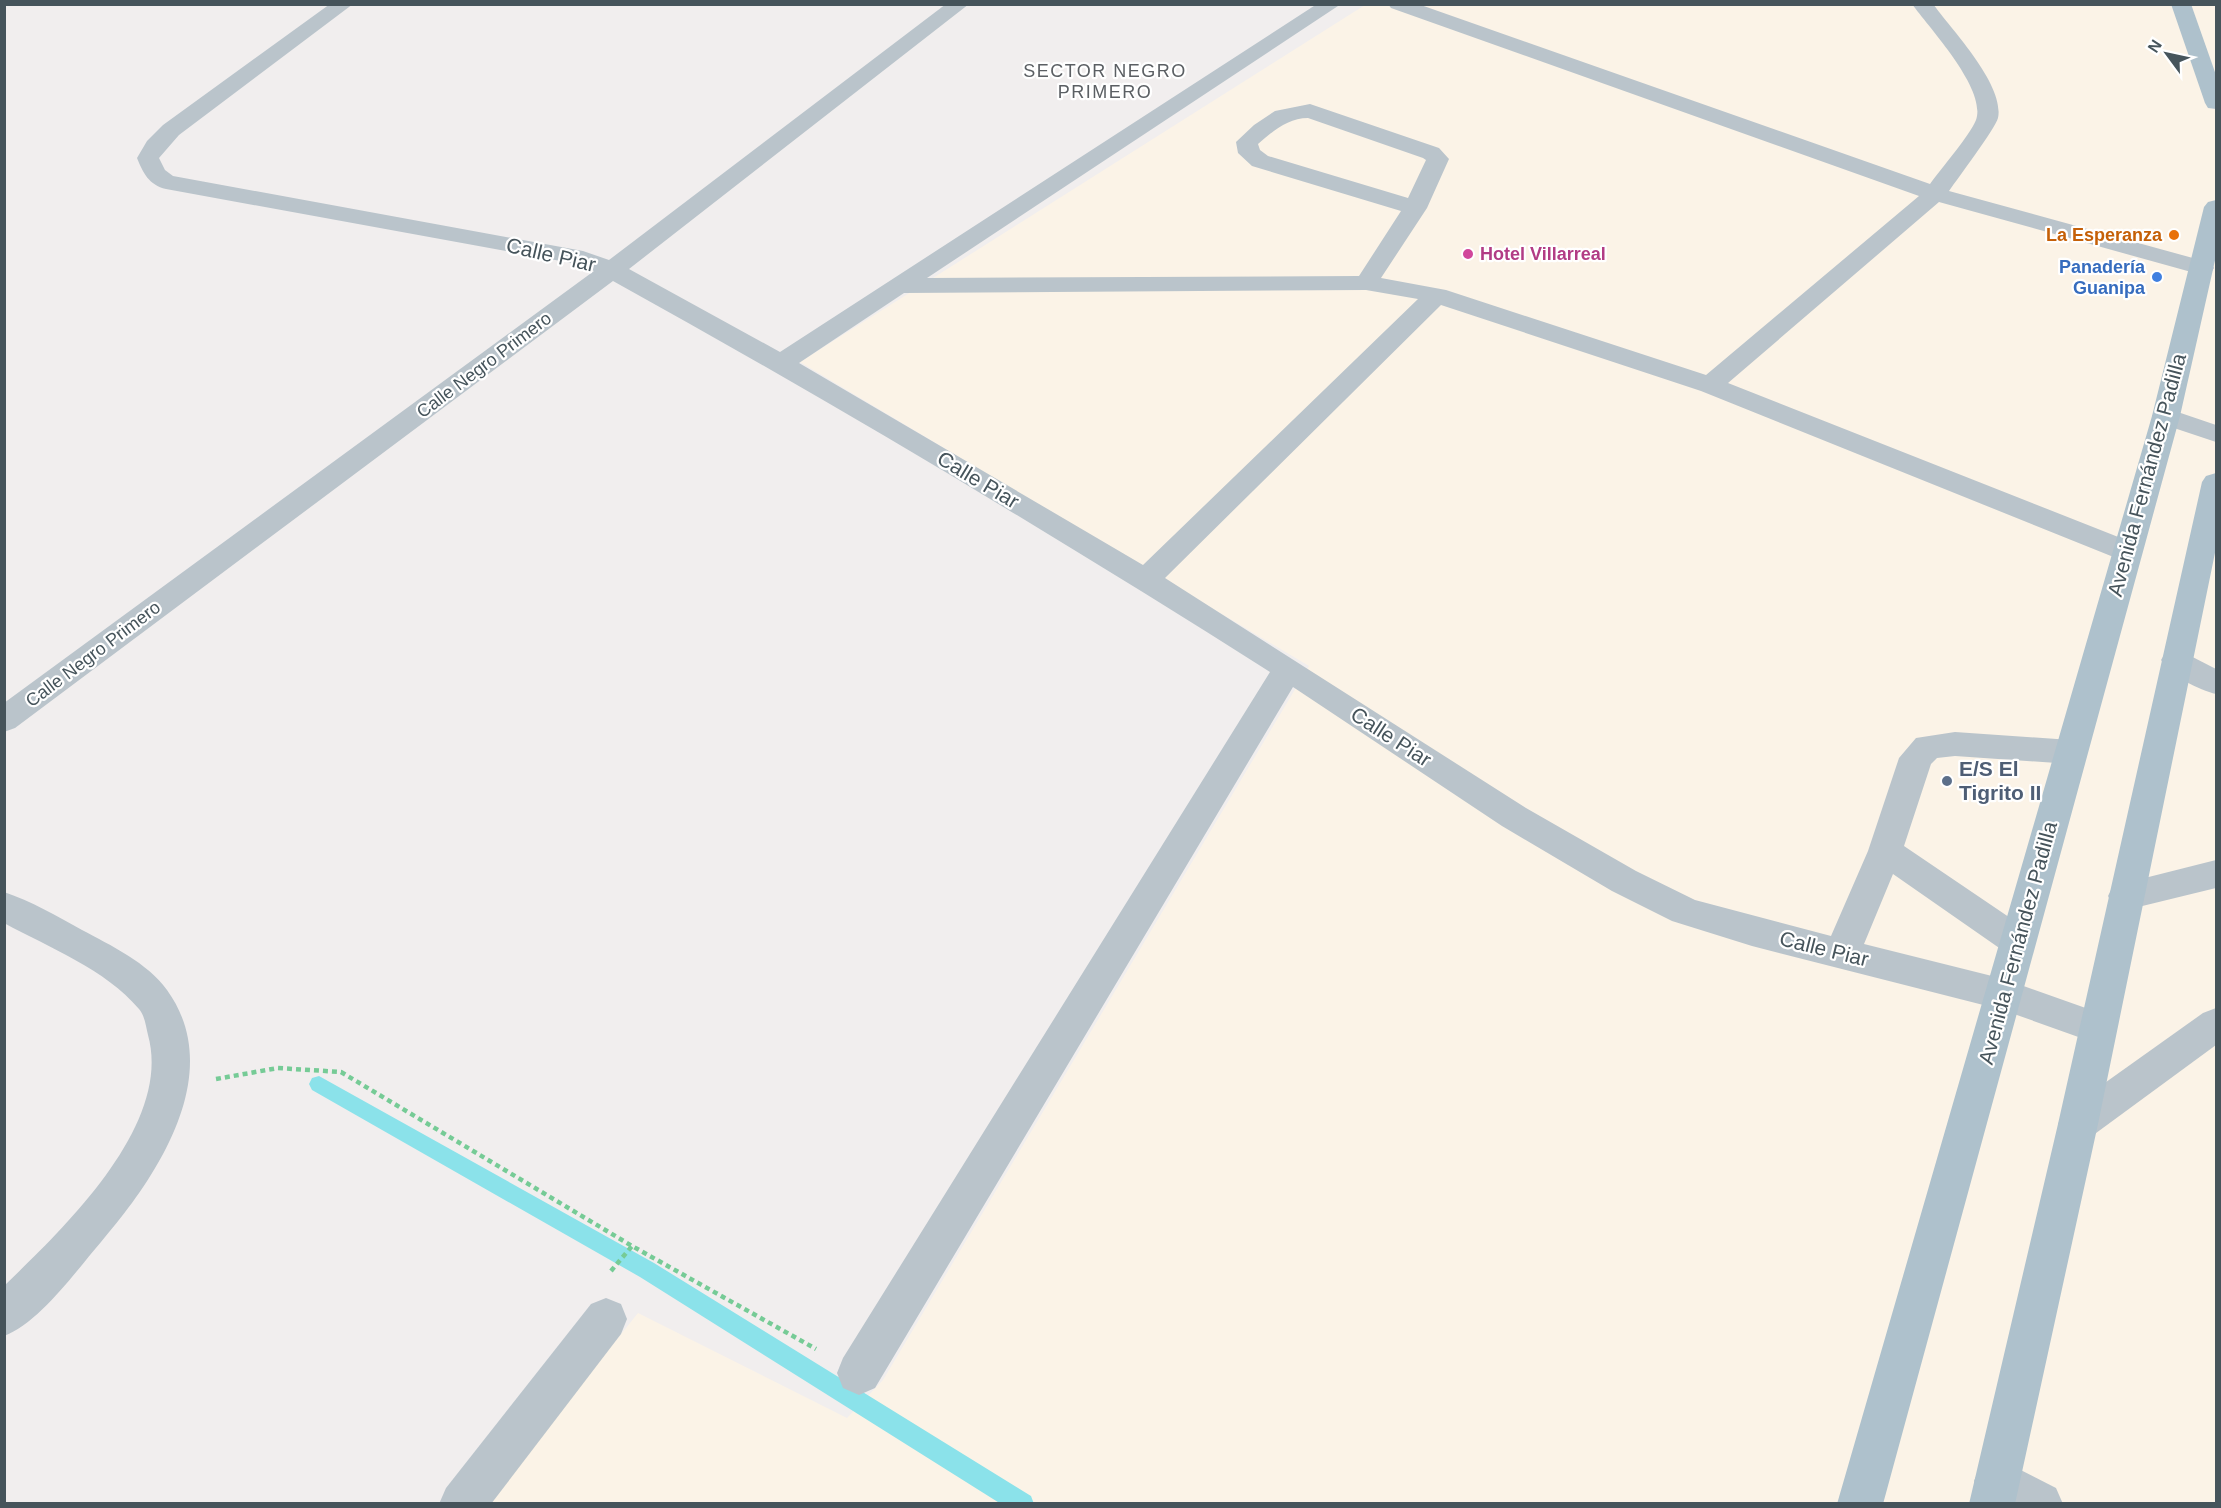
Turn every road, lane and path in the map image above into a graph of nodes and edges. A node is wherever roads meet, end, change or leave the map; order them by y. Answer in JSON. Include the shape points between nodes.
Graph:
{"nodes":[{"id":1,"x":343,"y":4,"type":"edge"},
{"id":2,"x":959,"y":4,"type":"edge"},
{"id":3,"x":1331,"y":4,"type":"edge"},
{"id":4,"x":1398,"y":4,"type":"edge"},
{"id":5,"x":1922,"y":4,"type":"edge"},
{"id":6,"x":2181,"y":4,"type":"edge"},
{"id":7,"x":2217,"y":103,"type":"edge"},
{"id":8,"x":1935,"y":194,"type":"junction"},
{"id":9,"x":2217,"y":207,"type":"edge"},
{"id":10,"x":1415,"y":208,"type":"junction"},
{"id":11,"x":2202,"y":268,"type":"junction"},
{"id":12,"x":612,"y":270,"type":"junction"},
{"id":13,"x":1366,"y":283,"type":"junction"},
{"id":14,"x":900,"y":285,"type":"junction"},
{"id":15,"x":1437,"y":294,"type":"junction"},
{"id":16,"x":781,"y":363,"type":"junction"},
{"id":17,"x":1710,"y":385,"type":"junction"},
{"id":18,"x":2166,"y":416,"type":"junction"},
{"id":19,"x":2217,"y":434,"type":"edge"},
{"id":20,"x":2217,"y":482,"type":"edge"},
{"id":21,"x":2126,"y":551,"type":"junction"},
{"id":22,"x":1146,"y":580,"type":"junction"},
{"id":23,"x":2177,"y":660,"type":"junction"},
{"id":24,"x":1288,"y":669,"type":"junction"},
{"id":25,"x":2217,"y":683,"type":"edge"},
{"id":26,"x":4,"y":720,"type":"edge"},
{"id":27,"x":2071,"y":752,"type":"junction"},
{"id":28,"x":1885,"y":851,"type":"junction"},
{"id":29,"x":2217,"y":874,"type":"edge"},
{"id":30,"x":2126,"y":896,"type":"junction"},
{"id":31,"x":4,"y":906,"type":"edge"},
{"id":32,"x":2018,"y":942,"type":"junction"},
{"id":33,"x":1842,"y":954,"type":"junction"},
{"id":34,"x":2004,"y":995,"type":"junction"},
{"id":35,"x":2217,"y":1024,"type":"edge"},
{"id":36,"x":2098,"y":1028,"type":"junction"},
{"id":37,"x":169,"y":1090,"type":"junction"},
{"id":38,"x":2078,"y":1124,"type":"junction"},
{"id":39,"x":632,"y":1246,"type":"junction"},
{"id":40,"x":606,"y":1299,"type":"joint"},
{"id":41,"x":4,"y":1316,"type":"edge"},
{"id":42,"x":859,"y":1373,"type":"joint"},
{"id":43,"x":1995,"y":1492,"type":"edge"},
{"id":44,"x":462,"y":1503,"type":"edge"},
{"id":45,"x":1860,"y":1503,"type":"edge"},
{"id":46,"x":2040,"y":1503,"type":"edge"}],
"edges":[{"from":1,"to":12,"type":"street","name":"Calle Piar","via":[[171,130],[148,158],[155,173],[166,182],[584,258]]},
{"from":2,"to":12,"type":"street","name":"Calle Negro Primero"},
{"from":3,"to":14,"type":"street"},
{"from":4,"to":8,"type":"street"},
{"from":5,"to":8,"type":"street","via":[[1974,73],[1987,99],[1987,119]]},
{"from":6,"to":7,"type":"main road"},
{"from":8,"to":11,"type":"street"},
{"from":8,"to":17,"type":"street"},
{"from":9,"to":11,"type":"main road","name":"Avenida Fernández Padilla"},
{"from":10,"to":10,"type":"street","via":[[1438,165],[1438,159],[1431,153],[1310,111],[1279,116],[1247,142],[1249,153],[1260,161]]},
{"from":10,"to":13,"type":"street"},
{"from":11,"to":18,"type":"main road","name":"Avenida Fernández Padilla"},
{"from":12,"to":16,"type":"street","name":"Calle Piar"},
{"from":12,"to":26,"type":"street","name":"Calle Negro Primero"},
{"from":13,"to":14,"type":"street"},
{"from":13,"to":15,"type":"street"},
{"from":14,"to":16,"type":"street"},
{"from":15,"to":17,"type":"street"},
{"from":15,"to":22,"type":"street"},
{"from":16,"to":22,"type":"street","name":"Calle Piar"},
{"from":17,"to":21,"type":"street"},
{"from":18,"to":19,"type":"street"},
{"from":18,"to":21,"type":"main road","name":"Avenida Fernández Padilla"},
{"from":20,"to":23,"type":"main road"},
{"from":21,"to":27,"type":"main road","name":"Avenida Fernández Padilla"},
{"from":22,"to":24,"type":"street","name":"Calle Piar"},
{"from":23,"to":25,"type":"street"},
{"from":23,"to":30,"type":"main road"},
{"from":24,"to":33,"type":"street","name":"Calle Piar","via":[[1514,817],[1624,881],[1685,910]]},
{"from":24,"to":42,"type":"street"},
{"from":27,"to":28,"type":"street","via":[[1955,744],[1929,747],[1916,758]]},
{"from":27,"to":32,"type":"main road","name":"Avenida Fernández Padilla"},
{"from":28,"to":32,"type":"street"},
{"from":28,"to":33,"type":"street"},
{"from":29,"to":30,"type":"street"},
{"from":30,"to":36,"type":"main road"},
{"from":31,"to":37,"type":"street","via":[[111,966],[152,998],[171,1034]]},
{"from":32,"to":34,"type":"main road","name":"Avenida Fernández Padilla"},
{"from":33,"to":34,"type":"street","name":"Calle Piar"},
{"from":34,"to":36,"type":"street","name":"Calle Piar"},
{"from":34,"to":45,"type":"main road","name":"Avenida Fernández Padilla"},
{"from":35,"to":38,"type":"street"},
{"from":36,"to":38,"type":"main road"},
{"from":37,"to":39,"type":"path","via":[[265,1067],[307,1066],[341,1072]]},
{"from":37,"to":41,"type":"street","via":[[159,1123],[136,1164],[71,1251]]},
{"from":38,"to":43,"type":"main road"},
{"from":39,"to":40,"type":"path","via":[[624,1254]]},
{"from":39,"to":42,"type":"path"},
{"from":40,"to":44,"type":"street"},
{"from":43,"to":46,"type":"street"}]}
